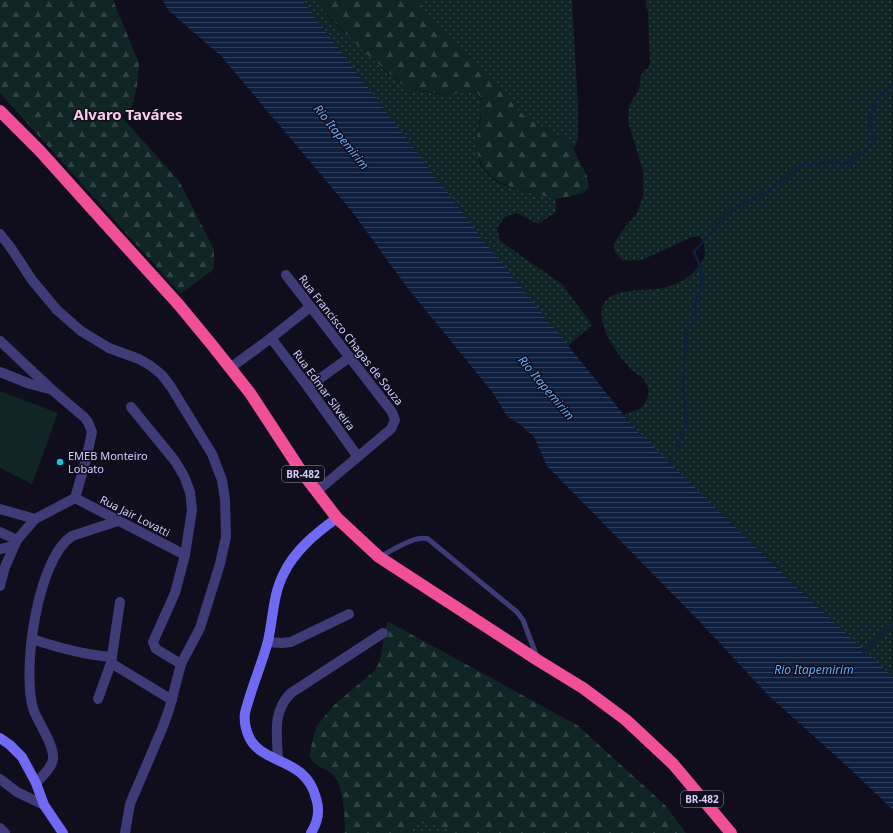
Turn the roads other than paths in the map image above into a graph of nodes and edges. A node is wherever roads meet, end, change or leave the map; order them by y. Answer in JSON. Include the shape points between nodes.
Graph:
{"nodes":[{"id":1,"x":0,"y":111,"type":"edge"},
{"id":2,"x":0,"y":234,"type":"edge"},
{"id":3,"x":286,"y":275,"type":"dead end"},
{"id":4,"x":310,"y":307,"type":"junction"},
{"id":5,"x":271,"y":338,"type":"junction"},
{"id":6,"x":0,"y":341,"type":"edge"},
{"id":7,"x":350,"y":357,"type":"junction"},
{"id":8,"x":230,"y":368,"type":"junction"},
{"id":9,"x":0,"y":372,"type":"edge"},
{"id":10,"x":308,"y":387,"type":"junction"},
{"id":11,"x":51,"y":390,"type":"junction"},
{"id":12,"x":131,"y":407,"type":"dead end"},
{"id":13,"x":358,"y":457,"type":"junction"},
{"id":14,"x":316,"y":492,"type":"junction"},
{"id":15,"x":75,"y":498,"type":"junction"},
{"id":16,"x":0,"y":509,"type":"edge"},
{"id":17,"x":336,"y":518,"type":"junction"},
{"id":18,"x":35,"y":519,"type":"junction"},
{"id":19,"x":118,"y":521,"type":"junction"},
{"id":20,"x":0,"y":532,"type":"edge"},
{"id":21,"x":15,"y":543,"type":"junction"},
{"id":22,"x":0,"y":549,"type":"edge"},
{"id":23,"x":185,"y":555,"type":"junction"},
{"id":24,"x":379,"y":557,"type":"junction"},
{"id":25,"x":0,"y":586,"type":"edge"},
{"id":26,"x":120,"y":602,"type":"dead end"},
{"id":27,"x":349,"y":614,"type":"dead end"},
{"id":28,"x":383,"y":633,"type":"dead end"},
{"id":29,"x":32,"y":639,"type":"junction"},
{"id":30,"x":268,"y":642,"type":"junction"},
{"id":31,"x":112,"y":660,"type":"junction"},
{"id":32,"x":539,"y":661,"type":"junction"},
{"id":33,"x":181,"y":664,"type":"junction"},
{"id":34,"x":98,"y":699,"type":"dead end"},
{"id":35,"x":172,"y":700,"type":"junction"},
{"id":36,"x":0,"y":738,"type":"edge"},
{"id":37,"x":278,"y":759,"type":"junction"},
{"id":38,"x":0,"y":779,"type":"edge"},
{"id":39,"x":36,"y":783,"type":"junction"},
{"id":40,"x":44,"y":805,"type":"junction"},
{"id":41,"x":0,"y":828,"type":"edge"},
{"id":42,"x":5,"y":833,"type":"edge"},
{"id":43,"x":63,"y":833,"type":"edge"},
{"id":44,"x":125,"y":833,"type":"edge"},
{"id":45,"x":311,"y":833,"type":"edge"},
{"id":46,"x":731,"y":833,"type":"edge"}],
"edges":[{"from":1,"to":8,"type":"highway","number":"BR-482","via":[[40,151],[168,294]]},
{"from":2,"to":33,"type":"street","via":[[57,310],[81,331],[109,348],[139,359],[162,375],[218,466],[225,500],[226,537],[200,628]]},
{"from":3,"to":4,"type":"street","name":"Rua Francisco Chagas de Souza"},
{"from":4,"to":5,"type":"street"},
{"from":4,"to":7,"type":"street","name":"Rua Francisco Chagas de Souza"},
{"from":5,"to":8,"type":"street"},
{"from":5,"to":10,"type":"street","name":"Rua Edmar Silveira"},
{"from":6,"to":11,"type":"street"},
{"from":7,"to":10,"type":"street"},
{"from":7,"to":13,"type":"street","name":"Rua Francisco Chagas de Souza","via":[[392,412],[395,420],[391,429]]},
{"from":8,"to":14,"type":"highway","number":"BR-482","via":[[250,393]]},
{"from":9,"to":11,"type":"street"},
{"from":10,"to":13,"type":"street","name":"Rua Edmar Silveira"},
{"from":11,"to":15,"type":"street","via":[[84,417],[91,426],[89,446]]},
{"from":12,"to":23,"type":"street","via":[[176,461],[190,492],[192,510]]},
{"from":13,"to":14,"type":"street"},
{"from":14,"to":17,"type":"highway","number":"BR-482"},
{"from":15,"to":18,"type":"street"},
{"from":15,"to":19,"type":"street","name":"Rua Jair Lovatti"},
{"from":16,"to":18,"type":"street"},
{"from":17,"to":24,"type":"highway","number":"BR-482"},
{"from":17,"to":30,"type":"street","via":[[306,544],[283,576]]},
{"from":18,"to":21,"type":"street"},
{"from":19,"to":23,"type":"street","name":"Rua Jair Lovatti"},
{"from":19,"to":29,"type":"street","via":[[72,536],[61,547],[48,570],[39,598]]},
{"from":20,"to":21,"type":"street"},
{"from":21,"to":22,"type":"street"},
{"from":21,"to":25,"type":"street"},
{"from":23,"to":33,"type":"street","via":[[175,593],[153,642],[156,649]]},
{"from":24,"to":32,"type":"highway","number":"BR-482"},
{"from":24,"to":32,"type":"lane","via":[[414,540],[428,539],[518,612]]},
{"from":26,"to":31,"type":"street"},
{"from":27,"to":30,"type":"street","via":[[291,642]]},
{"from":28,"to":37,"type":"street","via":[[284,699],[276,733]]},
{"from":29,"to":31,"type":"street"},
{"from":29,"to":39,"type":"street","via":[[30,693],[33,708],[53,758],[52,764]]},
{"from":30,"to":37,"type":"street","via":[[245,714],[246,727],[256,747]]},
{"from":31,"to":34,"type":"street"},
{"from":31,"to":35,"type":"street"},
{"from":32,"to":46,"type":"highway","number":"BR-482","via":[[583,688],[626,720],[673,764]]},
{"from":33,"to":35,"type":"street"},
{"from":35,"to":44,"type":"street","via":[[130,804]]},
{"from":36,"to":39,"type":"street","via":[[22,757]]},
{"from":37,"to":45,"type":"street","via":[[305,776],[314,790],[319,806],[318,818]]},
{"from":38,"to":40,"type":"street","via":[[17,792]]},
{"from":39,"to":40,"type":"street"},
{"from":40,"to":43,"type":"street"},
{"from":41,"to":42,"type":"street"}]}
